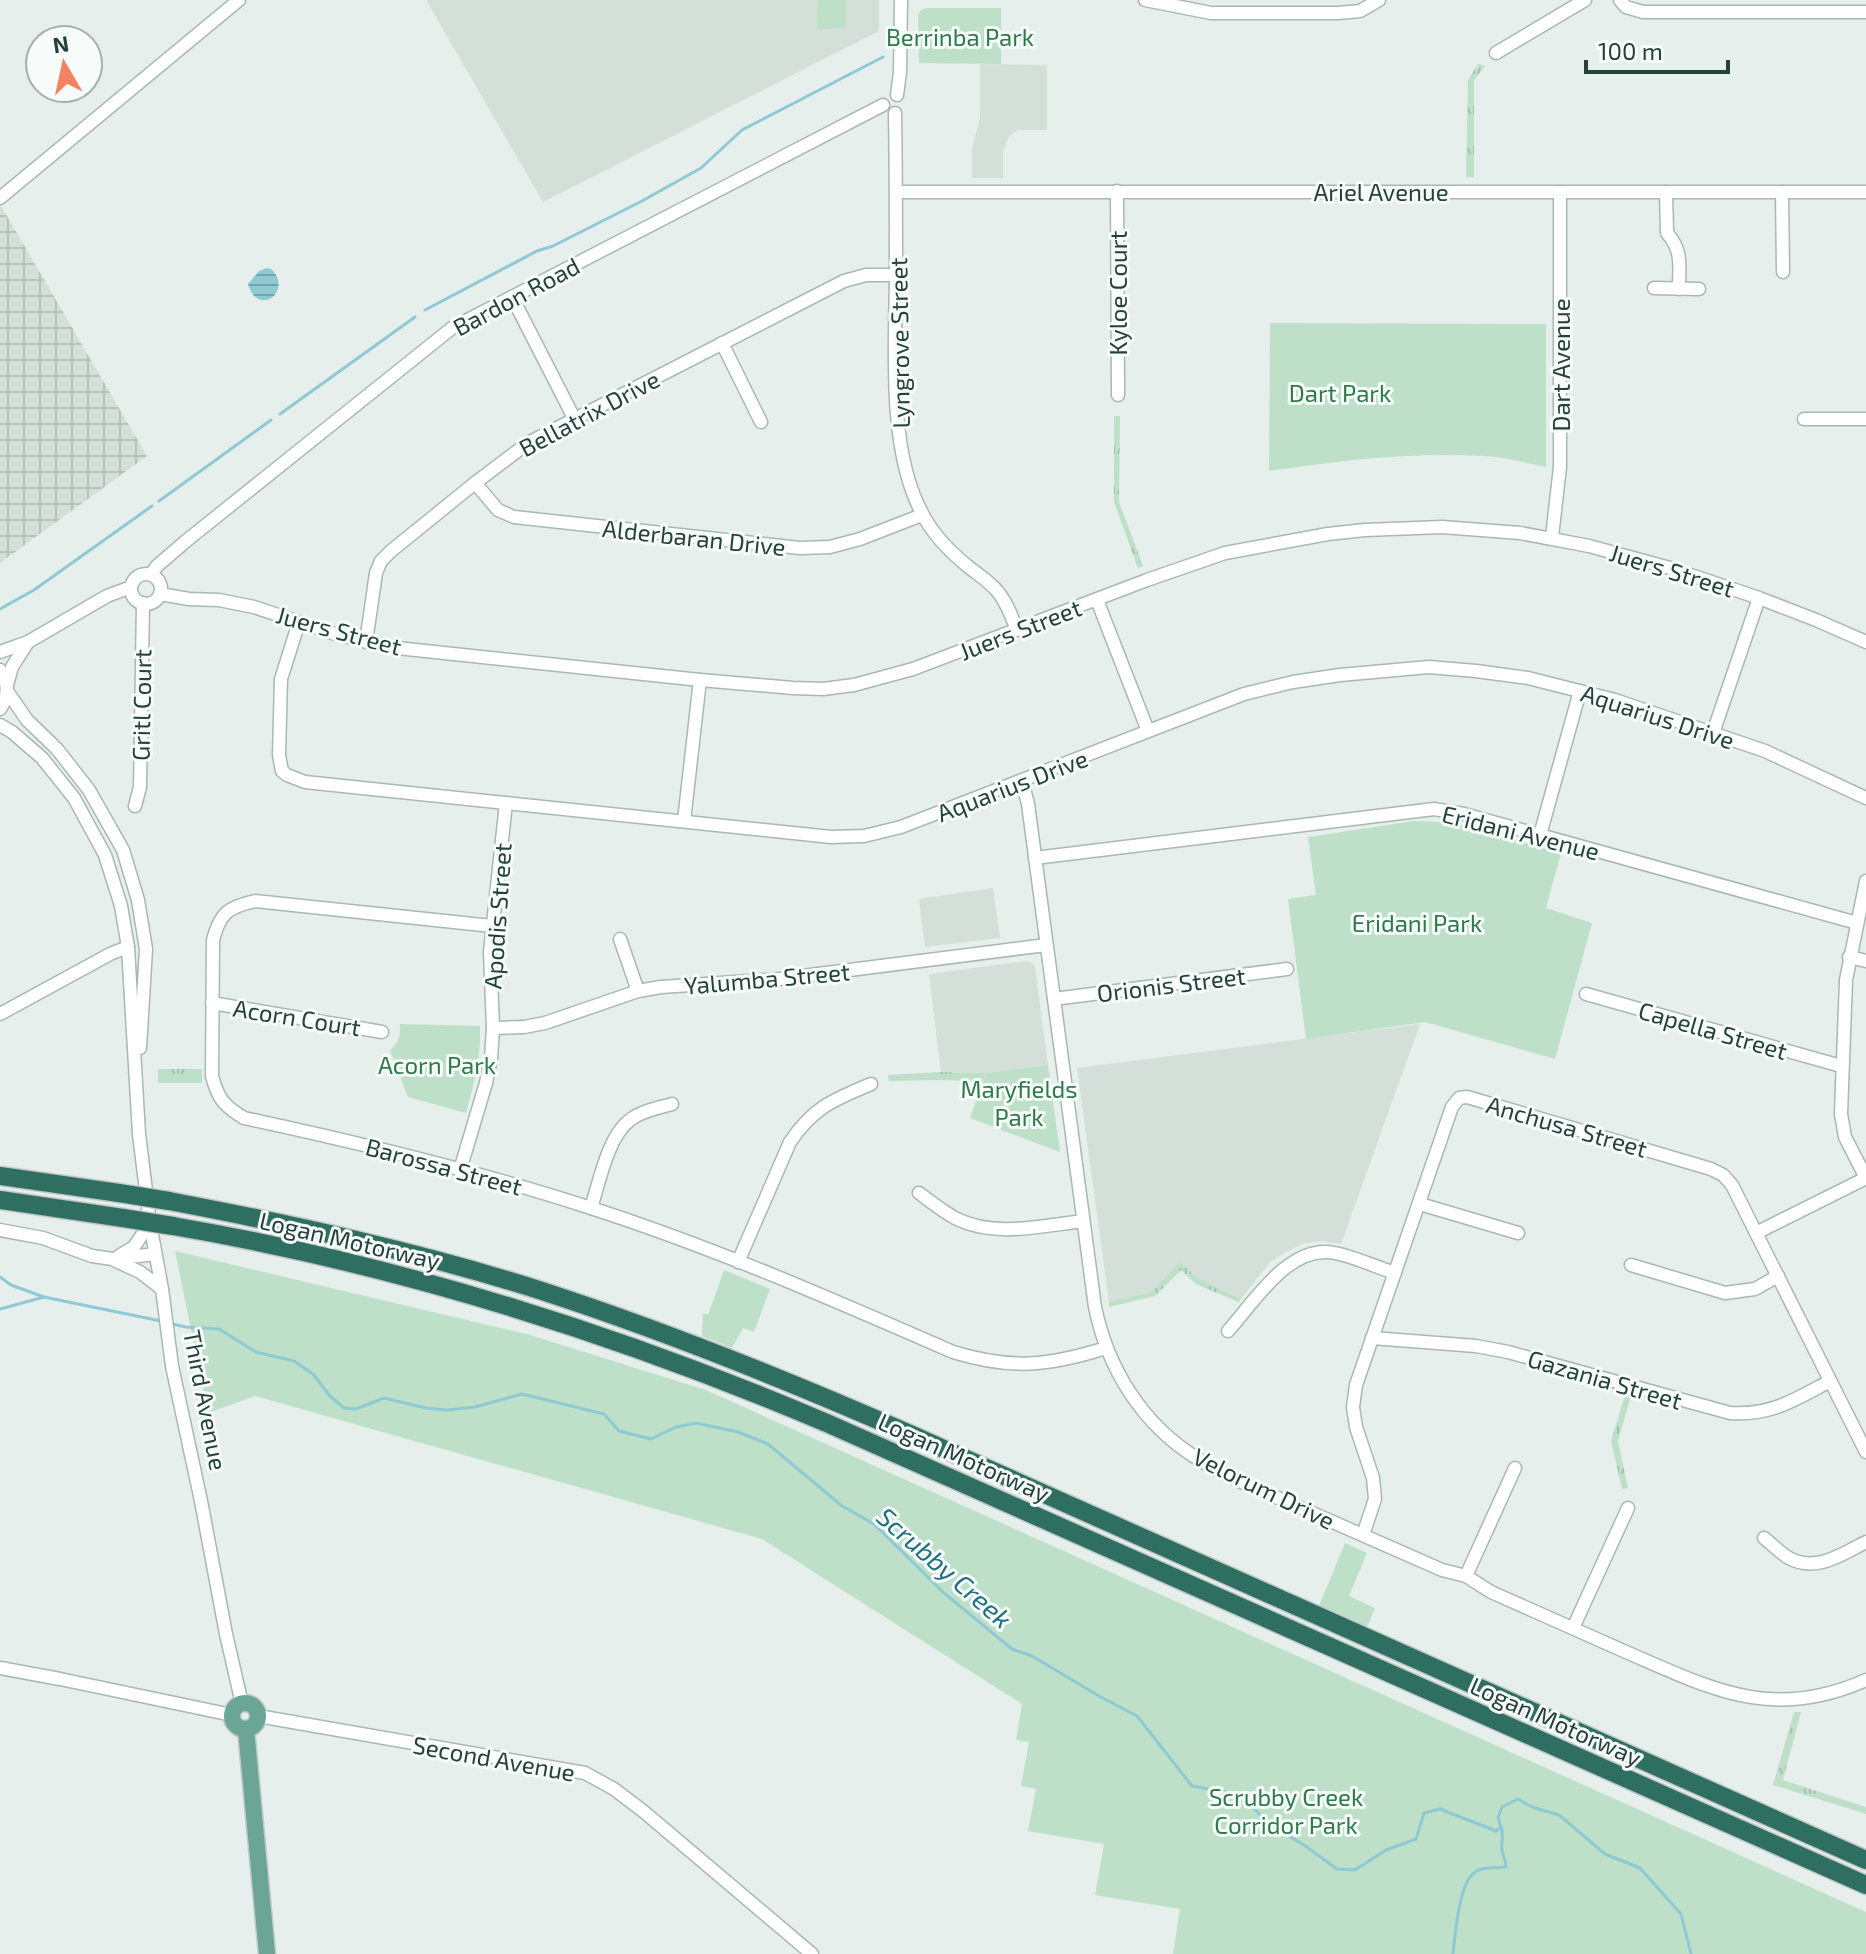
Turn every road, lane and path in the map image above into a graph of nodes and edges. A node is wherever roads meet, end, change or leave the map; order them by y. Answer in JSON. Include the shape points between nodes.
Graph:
{"nodes":[{"id":1,"x":239,"y":0,"type":"edge"},
{"id":2,"x":901,"y":0,"type":"edge"},
{"id":3,"x":1145,"y":0,"type":"edge"},
{"id":4,"x":1379,"y":0,"type":"edge"},
{"id":5,"x":1585,"y":0,"type":"edge"},
{"id":6,"x":1620,"y":0,"type":"edge"},
{"id":7,"x":1212,"y":6,"type":"edge"},
{"id":8,"x":1765,"y":6,"type":"edge"},
{"id":9,"x":1866,"y":12,"type":"edge"},
{"id":10,"x":1496,"y":53,"type":"dead end"},
{"id":11,"x":897,"y":95,"type":"junction"},
{"id":12,"x":883,"y":105,"type":"junction"},
{"id":13,"x":895,"y":113,"type":"junction"},
{"id":14,"x":1117,"y":191,"type":"junction"},
{"id":15,"x":897,"y":192,"type":"junction"},
{"id":16,"x":1560,"y":192,"type":"junction"},
{"id":17,"x":1666,"y":192,"type":"junction"},
{"id":18,"x":1782,"y":192,"type":"junction"},
{"id":19,"x":1866,"y":192,"type":"edge"},
{"id":20,"x":0,"y":198,"type":"edge"},
{"id":21,"x":1783,"y":272,"type":"dead end"},
{"id":22,"x":896,"y":275,"type":"junction"},
{"id":23,"x":1654,"y":288,"type":"dead end"},
{"id":24,"x":1679,"y":289,"type":"junction"},
{"id":25,"x":1699,"y":289,"type":"dead end"},
{"id":26,"x":512,"y":297,"type":"junction"},
{"id":27,"x":722,"y":343,"type":"junction"},
{"id":28,"x":1118,"y":395,"type":"dead end"},
{"id":29,"x":574,"y":418,"type":"junction"},
{"id":30,"x":1804,"y":419,"type":"dead end"},
{"id":31,"x":1866,"y":419,"type":"edge"},
{"id":32,"x":761,"y":422,"type":"dead end"},
{"id":33,"x":475,"y":483,"type":"junction"},
{"id":34,"x":922,"y":515,"type":"junction"},
{"id":35,"x":1552,"y":537,"type":"junction"},
{"id":36,"x":151,"y":574,"type":"junction"},
{"id":37,"x":131,"y":587,"type":"junction"},
{"id":38,"x":160,"y":594,"type":"junction"},
{"id":39,"x":1759,"y":598,"type":"junction"},
{"id":40,"x":1097,"y":600,"type":"junction"},
{"id":41,"x":143,"y":603,"type":"junction"},
{"id":42,"x":299,"y":622,"type":"junction"},
{"id":43,"x":1017,"y":630,"type":"junction"},
{"id":44,"x":28,"y":642,"type":"junction"},
{"id":45,"x":366,"y":642,"type":"junction"},
{"id":46,"x":1866,"y":642,"type":"edge"},
{"id":47,"x":0,"y":652,"type":"edge"},
{"id":48,"x":0,"y":670,"type":"edge"},
{"id":49,"x":700,"y":680,"type":"junction"},
{"id":50,"x":7,"y":688,"type":"junction"},
{"id":51,"x":1580,"y":691,"type":"junction"},
{"id":52,"x":0,"y":709,"type":"edge"},
{"id":53,"x":0,"y":725,"type":"edge"},
{"id":54,"x":1148,"y":731,"type":"junction"},
{"id":55,"x":1713,"y":733,"type":"junction"},
{"id":56,"x":1022,"y":781,"type":"junction"},
{"id":57,"x":1866,"y":798,"type":"edge"},
{"id":58,"x":506,"y":803,"type":"junction"},
{"id":59,"x":135,"y":806,"type":"dead end"},
{"id":60,"x":684,"y":821,"type":"junction"},
{"id":61,"x":1540,"y":835,"type":"junction"},
{"id":62,"x":1035,"y":858,"type":"junction"},
{"id":63,"x":1866,"y":881,"type":"edge"},
{"id":64,"x":1857,"y":923,"type":"junction"},
{"id":65,"x":492,"y":926,"type":"junction"},
{"id":66,"x":620,"y":939,"type":"dead end"},
{"id":67,"x":1046,"y":945,"type":"junction"},
{"id":68,"x":128,"y":947,"type":"junction"},
{"id":69,"x":1849,"y":957,"type":"junction"},
{"id":70,"x":1866,"y":961,"type":"edge"},
{"id":71,"x":1287,"y":969,"type":"dead end"},
{"id":72,"x":638,"y":991,"type":"junction"},
{"id":73,"x":1586,"y":994,"type":"dead end"},
{"id":74,"x":1054,"y":999,"type":"junction"},
{"id":75,"x":212,"y":1003,"type":"junction"},
{"id":76,"x":0,"y":1014,"type":"edge"},
{"id":77,"x":493,"y":1028,"type":"junction"},
{"id":78,"x":382,"y":1032,"type":"dead end"},
{"id":79,"x":1841,"y":1066,"type":"junction"},
{"id":80,"x":871,"y":1084,"type":"dead end"},
{"id":81,"x":138,"y":1103,"type":"junction"},
{"id":82,"x":672,"y":1104,"type":"dead end"},
{"id":83,"x":460,"y":1170,"type":"junction"},
{"id":84,"x":0,"y":1176,"type":"edge"},
{"id":85,"x":1866,"y":1178,"type":"edge"},
{"id":86,"x":919,"y":1193,"type":"dead end"},
{"id":87,"x":0,"y":1200,"type":"edge"},
{"id":88,"x":1420,"y":1204,"type":"junction"},
{"id":89,"x":591,"y":1208,"type":"junction"},
{"id":90,"x":1083,"y":1221,"type":"junction"},
{"id":91,"x":150,"y":1223,"type":"junction"},
{"id":92,"x":0,"y":1230,"type":"edge"},
{"id":93,"x":1518,"y":1233,"type":"dead end"},
{"id":94,"x":1756,"y":1233,"type":"junction"},
{"id":95,"x":155,"y":1254,"type":"junction"},
{"id":96,"x":113,"y":1259,"type":"junction"},
{"id":97,"x":738,"y":1262,"type":"junction"},
{"id":98,"x":1631,"y":1265,"type":"dead end"},
{"id":99,"x":1395,"y":1273,"type":"junction"},
{"id":100,"x":1778,"y":1276,"type":"junction"},
{"id":101,"x":162,"y":1289,"type":"junction"},
{"id":102,"x":1228,"y":1331,"type":"dead end"},
{"id":103,"x":1372,"y":1338,"type":"junction"},
{"id":104,"x":1106,"y":1348,"type":"junction"},
{"id":105,"x":1830,"y":1381,"type":"junction"},
{"id":106,"x":1866,"y":1452,"type":"edge"},
{"id":107,"x":1515,"y":1468,"type":"dead end"},
{"id":108,"x":1628,"y":1508,"type":"dead end"},
{"id":109,"x":1363,"y":1535,"type":"junction"},
{"id":110,"x":1764,"y":1538,"type":"dead end"},
{"id":111,"x":1866,"y":1542,"type":"edge"},
{"id":112,"x":1466,"y":1576,"type":"junction"},
{"id":113,"x":1573,"y":1628,"type":"junction"},
{"id":114,"x":0,"y":1668,"type":"edge"},
{"id":115,"x":1866,"y":1680,"type":"edge"},
{"id":116,"x":237,"y":1709,"type":"junction"},
{"id":117,"x":258,"y":1716,"type":"junction"},
{"id":118,"x":246,"y":1729,"type":"junction"},
{"id":119,"x":1862,"y":1859,"type":"edge"},
{"id":120,"x":1866,"y":1885,"type":"edge"},
{"id":121,"x":264,"y":1924,"type":"junction"},
{"id":122,"x":254,"y":1954,"type":"edge"},
{"id":123,"x":267,"y":1954,"type":"edge"},
{"id":124,"x":812,"y":1954,"type":"edge"}],
"edges":[{"from":1,"to":20,"type":"street"},
{"from":2,"to":11,"type":"street"},
{"from":3,"to":7,"type":"street"},
{"from":4,"to":7,"type":"street","via":[[1349,13]]},
{"from":5,"to":10,"type":"street"},
{"from":6,"to":8,"type":"street","via":[[1643,12]]},
{"from":8,"to":9,"type":"street"},
{"from":11,"to":12,"type":"street","via":[[888,95]]},
{"from":11,"to":13,"type":"street","via":[[902,103]]},
{"from":12,"to":13,"type":"street"},
{"from":12,"to":26,"type":"street","name":"Bardon Road"},
{"from":13,"to":15,"type":"street","name":"Lyngrove Street"},
{"from":14,"to":15,"type":"street","name":"Ariel Avenue"},
{"from":14,"to":16,"type":"street","name":"Ariel Avenue"},
{"from":14,"to":28,"type":"street","name":"Kyloe Court"},
{"from":15,"to":22,"type":"street","name":"Lyngrove Street"},
{"from":16,"to":17,"type":"street","name":"Ariel Avenue"},
{"from":16,"to":35,"type":"street","name":"Dart Avenue","via":[[1560,467]]},
{"from":17,"to":18,"type":"street","name":"Ariel Avenue"},
{"from":17,"to":24,"type":"street","via":[[1667,233],[1678,252]]},
{"from":18,"to":19,"type":"street","name":"Ariel Avenue"},
{"from":18,"to":21,"type":"street"},
{"from":22,"to":27,"type":"street","name":"Bellatrix Drive","via":[[844,281]]},
{"from":22,"to":34,"type":"street","name":"Lyngrove Street","via":[[898,414],[904,463]]},
{"from":23,"to":24,"type":"street"},
{"from":24,"to":25,"type":"street"},
{"from":26,"to":29,"type":"street"},
{"from":26,"to":36,"type":"street","name":"Bardon Road","via":[[452,328]]},
{"from":27,"to":29,"type":"street","name":"Bellatrix Drive"},
{"from":27,"to":32,"type":"street"},
{"from":29,"to":33,"type":"street","name":"Bellatrix Drive","via":[[528,443]]},
{"from":30,"to":31,"type":"street"},
{"from":33,"to":34,"type":"street","name":"Alderbaran Drive","via":[[498,510],[514,517],[800,548],[860,539]]},
{"from":33,"to":45,"type":"street","name":"Bellatrix Drive","via":[[381,561]]},
{"from":34,"to":43,"type":"street","name":"Lyngrove Street","via":[[953,553],[999,593]]},
{"from":35,"to":39,"type":"street","name":"Juers Street"},
{"from":35,"to":40,"type":"street","name":"Juers Street","via":[[1442,527],[1328,534],[1225,553]]},
{"from":36,"to":37,"type":"street","via":[[138,576]]},
{"from":36,"to":38,"type":"street","via":[[159,580]]},
{"from":37,"to":41,"type":"street"},
{"from":37,"to":44,"type":"street"},
{"from":38,"to":41,"type":"street"},
{"from":38,"to":42,"type":"street","name":"Juers Street","via":[[254,607]]},
{"from":39,"to":46,"type":"street","name":"Juers Street"},
{"from":39,"to":55,"type":"street"},
{"from":40,"to":43,"type":"street","name":"Juers Street"},
{"from":40,"to":54,"type":"street"},
{"from":41,"to":59,"type":"street","name":"Gritl Court","via":[[140,787]]},
{"from":42,"to":45,"type":"street","name":"Juers Street"},
{"from":42,"to":58,"type":"street","name":"Aquarius Drive","via":[[281,679],[282,771],[305,782]]},
{"from":43,"to":49,"type":"street","name":"Juers Street","via":[[854,685],[823,689]]},
{"from":44,"to":47,"type":"street"},
{"from":44,"to":50,"type":"street","via":[[12,667]]},
{"from":45,"to":49,"type":"street","name":"Juers Street"},
{"from":48,"to":50,"type":"street","name":"Third Avenue"},
{"from":49,"to":60,"type":"street"},
{"from":50,"to":52,"type":"street"},
{"from":50,"to":81,"type":"street","name":"Third Avenue","via":[[27,720],[89,790],[123,850],[146,949]]},
{"from":51,"to":54,"type":"street","name":"Aquarius Drive","via":[[1476,671],[1379,670],[1244,694]]},
{"from":51,"to":55,"type":"street","name":"Aquarius Drive"},
{"from":51,"to":61,"type":"street"},
{"from":53,"to":68,"type":"street","name":"Third Avenue","via":[[42,758],[74,798],[105,855]]},
{"from":54,"to":56,"type":"street","name":"Aquarius Drive"},
{"from":55,"to":57,"type":"street","name":"Aquarius Drive"},
{"from":56,"to":60,"type":"street","name":"Aquarius Drive","via":[[864,836]]},
{"from":56,"to":62,"type":"street","name":"Velorum Drive"},
{"from":58,"to":60,"type":"street","name":"Aquarius Drive"},
{"from":58,"to":65,"type":"street","name":"Apodis Street"},
{"from":61,"to":62,"type":"street","name":"Eridani Avenue","via":[[1434,809]]},
{"from":61,"to":64,"type":"street","name":"Eridani Avenue"},
{"from":62,"to":67,"type":"street","name":"Velorum Drive"},
{"from":63,"to":64,"type":"street"},
{"from":64,"to":69,"type":"street"},
{"from":65,"to":75,"type":"street","name":"Barossa Street","via":[[255,901],[239,905],[217,923]]},
{"from":65,"to":77,"type":"street","name":"Apodis Street"},
{"from":66,"to":72,"type":"street"},
{"from":67,"to":72,"type":"street","name":"Yalumba Street"},
{"from":67,"to":74,"type":"street","name":"Velorum Drive"},
{"from":68,"to":76,"type":"street"},
{"from":68,"to":81,"type":"street","name":"Third Avenue"},
{"from":69,"to":70,"type":"street"},
{"from":69,"to":79,"type":"street"},
{"from":71,"to":74,"type":"street","name":"Orionis Street"},
{"from":72,"to":77,"type":"street","name":"Yalumba Street","via":[[545,1023]]},
{"from":73,"to":79,"type":"street","name":"Capella Street"},
{"from":74,"to":90,"type":"street","name":"Velorum Drive"},
{"from":75,"to":78,"type":"street","name":"Acorn Court"},
{"from":75,"to":83,"type":"street","name":"Barossa Street","via":[[212,1076],[217,1095],[229,1109],[244,1118]]},
{"from":77,"to":83,"type":"street","name":"Apodis Street","via":[[486,1083]]},
{"from":79,"to":85,"type":"street","via":[[1841,1122]]},
{"from":80,"to":97,"type":"street","via":[[830,1101],[801,1127]]},
{"from":81,"to":91,"type":"street","name":"Third Avenue"},
{"from":82,"to":89,"type":"street","via":[[628,1121],[614,1138]]},
{"from":83,"to":89,"type":"street","name":"Barossa Street"},
{"from":84,"to":119,"type":"highway","name":"Logan Motorway","bridge":true,"via":[[169,1201],[397,1250],[677,1338],[845,1406]]},
{"from":85,"to":94,"type":"street"},
{"from":86,"to":90,"type":"street","via":[[953,1217],[985,1228]]},
{"from":87,"to":120,"type":"highway","name":"Logan Motorway","bridge":true,"via":[[318,1255],[457,1290],[706,1373]]},
{"from":88,"to":93,"type":"street"},
{"from":88,"to":94,"type":"street","name":"Anchusa Street","via":[[1452,1107],[1467,1097],[1711,1169],[1732,1185]]},
{"from":88,"to":99,"type":"street","name":"Anchusa Street"},
{"from":89,"to":97,"type":"street","name":"Barossa Street"},
{"from":90,"to":104,"type":"street","name":"Velorum Drive"},
{"from":91,"to":95,"type":"street","name":"Third Avenue"},
{"from":91,"to":96,"type":"street","via":[[134,1247]]},
{"from":92,"to":96,"type":"street"},
{"from":94,"to":100,"type":"street","name":"Anchusa Street"},
{"from":95,"to":96,"type":"street"},
{"from":95,"to":101,"type":"street","name":"Third Avenue"},
{"from":96,"to":101,"type":"street"},
{"from":97,"to":104,"type":"street","name":"Barossa Street","via":[[977,1359],[1033,1364]]},
{"from":98,"to":100,"type":"street","via":[[1725,1293],[1755,1289]]},
{"from":99,"to":102,"type":"street","via":[[1335,1252],[1304,1256],[1275,1276]]},
{"from":99,"to":103,"type":"street","name":"Anchusa Street"},
{"from":100,"to":105,"type":"street","name":"Anchusa Street"},
{"from":101,"to":116,"type":"street","name":"Third Avenue"},
{"from":103,"to":105,"type":"street","name":"Gazania Street","via":[[1508,1352],[1730,1413],[1780,1407]]},
{"from":103,"to":109,"type":"street","name":"Anchusa Street","via":[[1353,1407],[1375,1499]]},
{"from":104,"to":109,"type":"street","name":"Velorum Drive","via":[[1133,1399],[1180,1447],[1229,1476]]},
{"from":105,"to":106,"type":"street","name":"Anchusa Street"},
{"from":107,"to":112,"type":"street"},
{"from":108,"to":113,"type":"street"},
{"from":109,"to":112,"type":"street","name":"Velorum Drive"},
{"from":110,"to":111,"type":"street","via":[[1789,1558],[1807,1564],[1827,1562]]},
{"from":112,"to":113,"type":"street","name":"Velorum Drive"},
{"from":113,"to":115,"type":"street","name":"Velorum Drive","via":[[1703,1686],[1751,1698],[1813,1697]]},
{"from":114,"to":116,"type":"street"},
{"from":116,"to":117,"type":"main road","via":[[252,1705]]},
{"from":116,"to":118,"type":"main road","via":[[235,1724]]},
{"from":117,"to":118,"type":"main road"},
{"from":117,"to":124,"type":"street","name":"Second Avenue","via":[[585,1773],[643,1811]]},
{"from":118,"to":121,"type":"main road"},
{"from":121,"to":122,"type":"street"},
{"from":121,"to":123,"type":"main road"}]}
